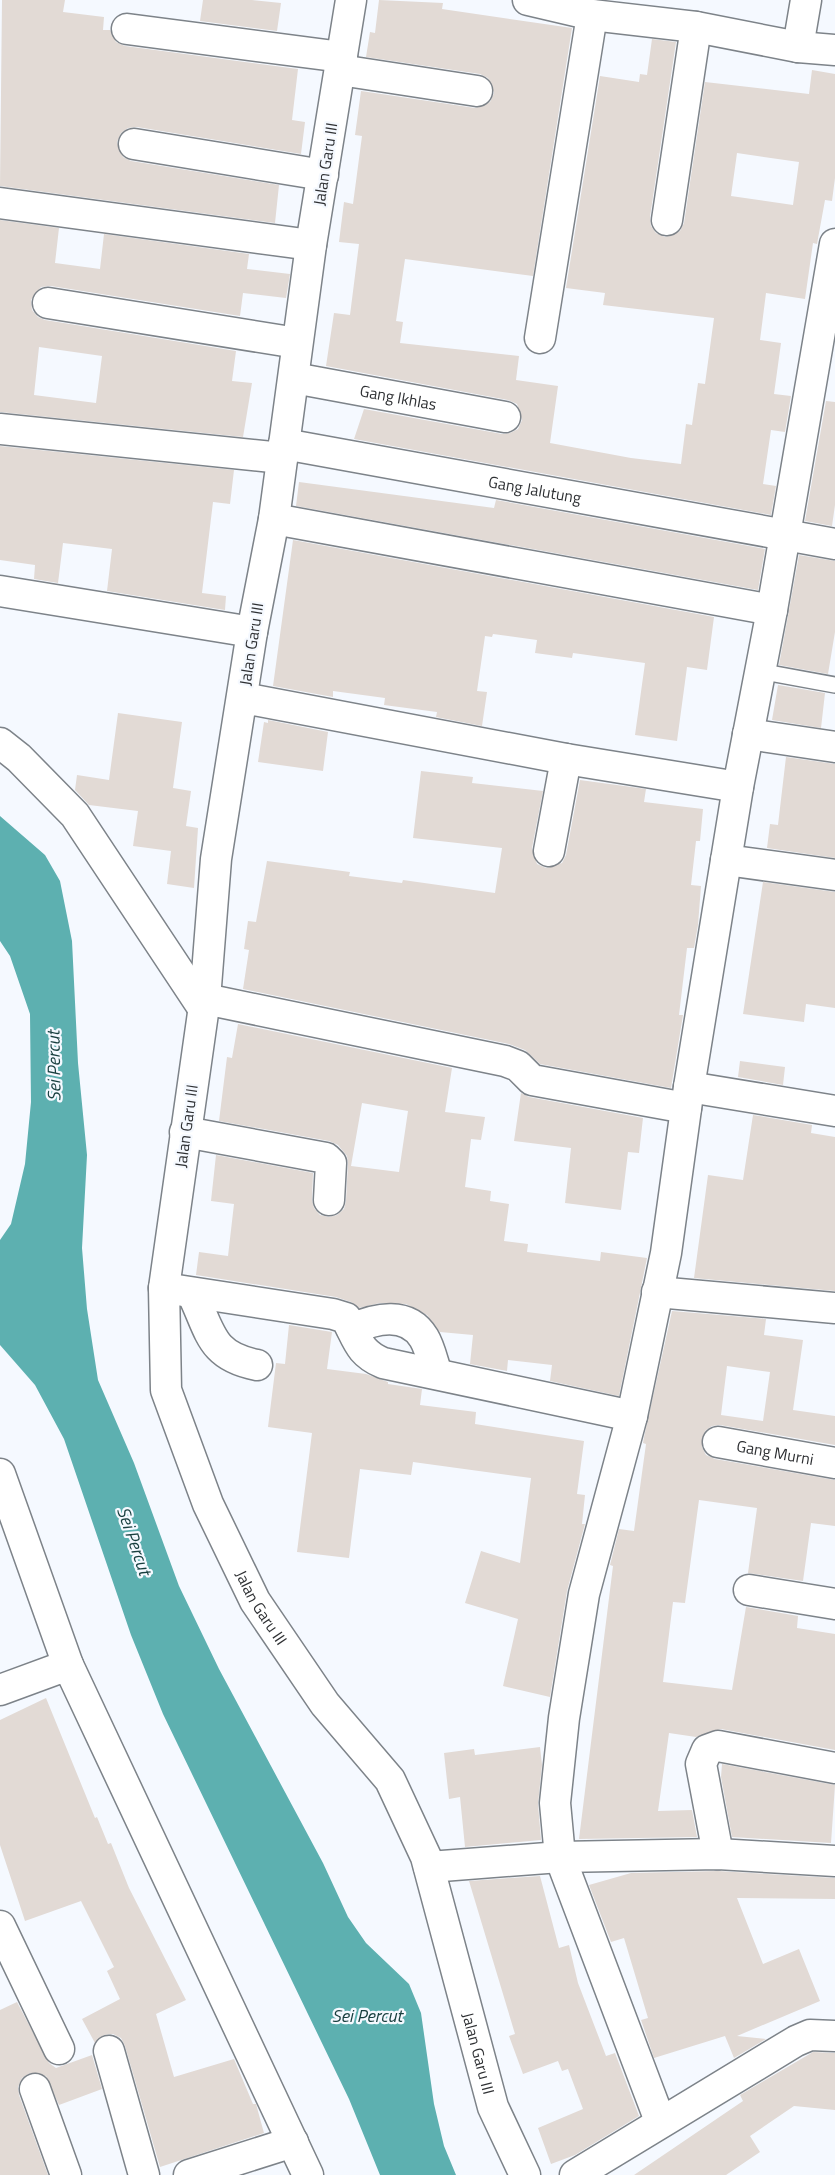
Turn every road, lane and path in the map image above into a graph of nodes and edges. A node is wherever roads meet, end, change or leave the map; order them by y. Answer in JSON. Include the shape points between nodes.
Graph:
{"nodes":[{"id":1,"x":351,"y":0,"type":"edge"},
{"id":2,"x":528,"y":0,"type":"edge"},
{"id":3,"x":806,"y":0,"type":"edge"},
{"id":4,"x":592,"y":15,"type":"junction"},
{"id":5,"x":696,"y":27,"type":"junction"},
{"id":6,"x":127,"y":29,"type":"dead end"},
{"id":7,"x":798,"y":47,"type":"junction"},
{"id":8,"x":835,"y":50,"type":"edge"},
{"id":9,"x":341,"y":63,"type":"junction"},
{"id":10,"x":477,"y":91,"type":"dead end"},
{"id":11,"x":134,"y":144,"type":"dead end"},
{"id":12,"x":323,"y":175,"type":"junction"},
{"id":13,"x":0,"y":203,"type":"edge"},
{"id":14,"x":667,"y":220,"type":"dead end"},
{"id":15,"x":835,"y":244,"type":"edge"},
{"id":16,"x":311,"y":245,"type":"junction"},
{"id":17,"x":48,"y":303,"type":"dead end"},
{"id":18,"x":540,"y":338,"type":"dead end"},
{"id":19,"x":297,"y":343,"type":"junction"},
{"id":20,"x":826,"y":348,"type":"edge"},
{"id":21,"x":294,"y":378,"type":"junction"},
{"id":22,"x":505,"y":417,"type":"dead end"},
{"id":23,"x":0,"y":429,"type":"edge"},
{"id":24,"x":283,"y":451,"type":"junction"},
{"id":25,"x":274,"y":519,"type":"junction"},
{"id":26,"x":785,"y":535,"type":"junction"},
{"id":27,"x":835,"y":544,"type":"edge"},
{"id":28,"x":0,"y":591,"type":"edge"},
{"id":29,"x":772,"y":610,"type":"junction"},
{"id":30,"x":252,"y":632,"type":"junction"},
{"id":31,"x":758,"y":671,"type":"junction"},
{"id":32,"x":835,"y":685,"type":"edge"},
{"id":33,"x":243,"y":698,"type":"junction"},
{"id":34,"x":748,"y":734,"type":"junction"},
{"id":35,"x":0,"y":743,"type":"edge"},
{"id":36,"x":835,"y":747,"type":"edge"},
{"id":37,"x":566,"y":759,"type":"junction"},
{"id":38,"x":738,"y":787,"type":"junction"},
{"id":39,"x":549,"y":851,"type":"dead end"},
{"id":40,"x":726,"y":860,"type":"junction"},
{"id":41,"x":835,"y":874,"type":"edge"},
{"id":42,"x":204,"y":1004,"type":"junction"},
{"id":43,"x":687,"y":1098,"type":"junction"},
{"id":44,"x":835,"y":1111,"type":"edge"},
{"id":45,"x":185,"y":1132,"type":"junction"},
{"id":46,"x":329,"y":1200,"type":"dead end"},
{"id":47,"x":178,"y":1291,"type":"junction"},
{"id":48,"x":657,"y":1292,"type":"junction"},
{"id":49,"x":835,"y":1308,"type":"edge"},
{"id":50,"x":352,"y":1329,"type":"junction"},
{"id":51,"x":257,"y":1365,"type":"dead end"},
{"id":52,"x":437,"y":1374,"type":"junction"},
{"id":53,"x":632,"y":1416,"type":"junction"},
{"id":54,"x":718,"y":1442,"type":"dead end"},
{"id":55,"x":835,"y":1463,"type":"edge"},
{"id":56,"x":0,"y":1474,"type":"edge"},
{"id":57,"x":748,"y":1590,"type":"dead end"},
{"id":58,"x":835,"y":1604,"type":"edge"},
{"id":59,"x":68,"y":1665,"type":"junction"},
{"id":60,"x":0,"y":1690,"type":"edge"},
{"id":61,"x":835,"y":1768,"type":"edge"},
{"id":62,"x":718,"y":1854,"type":"junction"},
{"id":63,"x":560,"y":1857,"type":"junction"},
{"id":64,"x":835,"y":1862,"type":"edge"},
{"id":65,"x":429,"y":1867,"type":"junction"},
{"id":66,"x":0,"y":1926,"type":"edge"},
{"id":67,"x":11,"y":1979,"type":"edge"},
{"id":68,"x":835,"y":2036,"type":"edge"},
{"id":69,"x":59,"y":2049,"type":"dead end"},
{"id":70,"x":109,"y":2051,"type":"dead end"},
{"id":71,"x":35,"y":2089,"type":"dead end"},
{"id":72,"x":660,"y":2121,"type":"junction"},
{"id":73,"x":293,"y":2142,"type":"junction"},
{"id":74,"x":66,"y":2175,"type":"edge"},
{"id":75,"x":144,"y":2175,"type":"edge"},
{"id":76,"x":189,"y":2175,"type":"edge"},
{"id":77,"x":308,"y":2175,"type":"edge"},
{"id":78,"x":525,"y":2175,"type":"edge"},
{"id":79,"x":575,"y":2175,"type":"edge"}],
"edges":[{"from":1,"to":9,"type":"street","name":"Jalan Garu III"},
{"from":2,"to":4,"type":"street"},
{"from":3,"to":7,"type":"street"},
{"from":4,"to":5,"type":"street"},
{"from":4,"to":18,"type":"street"},
{"from":5,"to":7,"type":"street"},
{"from":5,"to":14,"type":"street"},
{"from":6,"to":9,"type":"street"},
{"from":7,"to":8,"type":"street"},
{"from":9,"to":10,"type":"street"},
{"from":9,"to":12,"type":"street","name":"Jalan Garu III"},
{"from":11,"to":12,"type":"street"},
{"from":12,"to":16,"type":"street","name":"Jalan Garu III"},
{"from":13,"to":16,"type":"street"},
{"from":15,"to":20,"type":"street"},
{"from":16,"to":19,"type":"street","name":"Jalan Garu III"},
{"from":17,"to":19,"type":"street"},
{"from":19,"to":21,"type":"street","name":"Jalan Garu III"},
{"from":20,"to":26,"type":"street"},
{"from":21,"to":22,"type":"street","name":"Gang Ikhlas"},
{"from":21,"to":24,"type":"street","name":"Jalan Garu III"},
{"from":23,"to":24,"type":"street","name":"Gang Jalutung"},
{"from":24,"to":25,"type":"street","name":"Jalan Garu III"},
{"from":24,"to":26,"type":"street","name":"Gang Jalutung"},
{"from":25,"to":29,"type":"street"},
{"from":25,"to":30,"type":"street","name":"Jalan Garu III"},
{"from":26,"to":27,"type":"street","name":"Gang Jalutung"},
{"from":26,"to":29,"type":"street"},
{"from":28,"to":30,"type":"street"},
{"from":29,"to":31,"type":"street"},
{"from":30,"to":33,"type":"street","name":"Jalan Garu III"},
{"from":31,"to":32,"type":"lane"},
{"from":31,"to":34,"type":"street"},
{"from":33,"to":37,"type":"street"},
{"from":33,"to":42,"type":"street","name":"Jalan Garu III","via":[[216,859]]},
{"from":34,"to":36,"type":"street"},
{"from":34,"to":38,"type":"street"},
{"from":35,"to":42,"type":"street","via":[[20,758],[75,815]]},
{"from":37,"to":38,"type":"street"},
{"from":37,"to":39,"type":"street"},
{"from":38,"to":40,"type":"street"},
{"from":40,"to":41,"type":"street"},
{"from":40,"to":43,"type":"street"},
{"from":42,"to":43,"type":"street","via":[[505,1061],[518,1066],[532,1080]]},
{"from":42,"to":45,"type":"street","name":"Jalan Garu III"},
{"from":43,"to":44,"type":"street"},
{"from":43,"to":48,"type":"street"},
{"from":45,"to":46,"type":"street","via":[[326,1158],[332,1170]]},
{"from":45,"to":47,"type":"street","name":"Jalan Garu III"},
{"from":47,"to":50,"type":"street","via":[[333,1314],[346,1318]]},
{"from":47,"to":51,"type":"street","via":[[222,1352],[235,1361]]},
{"from":47,"to":65,"type":"street","name":"Jalan Garu III","via":[[166,1390],[208,1504],[255,1601],[325,1704],[390,1780]]},
{"from":48,"to":49,"type":"street"},
{"from":48,"to":53,"type":"street"},
{"from":50,"to":52,"type":"street","via":[[368,1357]]},
{"from":50,"to":52,"type":"street","via":[[370,1320],[388,1318],[413,1324],[425,1339]]},
{"from":52,"to":53,"type":"street"},
{"from":53,"to":63,"type":"street","via":[[584,1594],[555,1803]]},
{"from":54,"to":55,"type":"street","name":"Gang Murni"},
{"from":56,"to":59,"type":"street"},
{"from":57,"to":58,"type":"street"},
{"from":59,"to":60,"type":"street"},
{"from":59,"to":73,"type":"street"},
{"from":61,"to":62,"type":"street","via":[[718,1746],[706,1750],[701,1764]]},
{"from":62,"to":63,"type":"street"},
{"from":62,"to":64,"type":"street"},
{"from":63,"to":65,"type":"street"},
{"from":63,"to":72,"type":"street"},
{"from":65,"to":78,"type":"street","name":"Jalan Garu III","via":[[493,2107]]},
{"from":66,"to":67,"type":"street"},
{"from":67,"to":69,"type":"street"},
{"from":68,"to":72,"type":"street","via":[[810,2035],[796,2041]]},
{"from":70,"to":75,"type":"street"},
{"from":71,"to":74,"type":"street"},
{"from":72,"to":79,"type":"street"},
{"from":73,"to":76,"type":"street"},
{"from":73,"to":77,"type":"street"}]}
